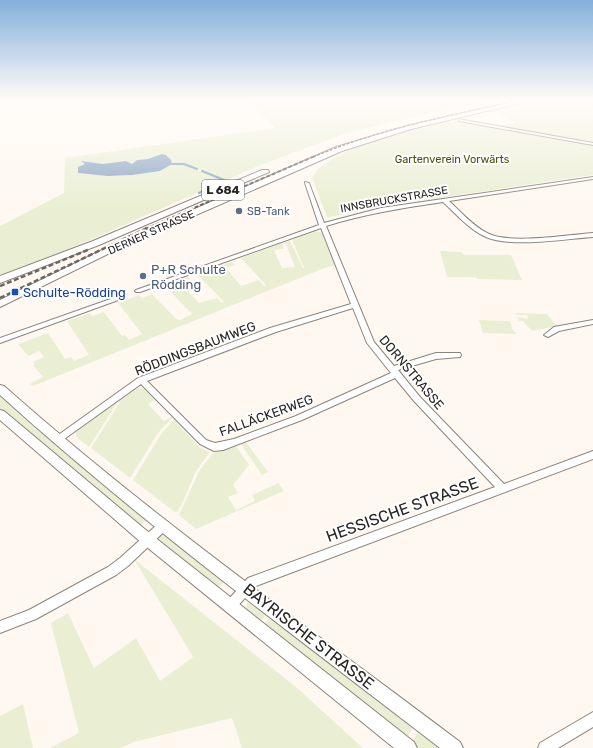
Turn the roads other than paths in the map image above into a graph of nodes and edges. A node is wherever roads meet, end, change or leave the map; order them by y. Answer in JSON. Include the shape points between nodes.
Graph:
{"nodes":[{"id":1,"x":366,"y":134,"type":"edge"},
{"id":2,"x":387,"y":134,"type":"edge"},
{"id":3,"x":537,"y":134,"type":"edge"},
{"id":4,"x":593,"y":144,"type":"edge"},
{"id":5,"x":294,"y":159,"type":"dead end"},
{"id":6,"x":273,"y":168,"type":"dead end"},
{"id":7,"x":593,"y":178,"type":"edge"},
{"id":8,"x":307,"y":184,"type":"dead end"},
{"id":9,"x":445,"y":201,"type":"junction"},
{"id":10,"x":322,"y":224,"type":"junction"},
{"id":11,"x":593,"y":235,"type":"edge"},
{"id":12,"x":0,"y":280,"type":"edge"},
{"id":13,"x":138,"y":291,"type":"dead end"},
{"id":14,"x":119,"y":298,"type":"dead end"},
{"id":15,"x":0,"y":304,"type":"edge"},
{"id":16,"x":355,"y":305,"type":"junction"},
{"id":17,"x":593,"y":322,"type":"edge"},
{"id":18,"x":548,"y":335,"type":"dead end"},
{"id":19,"x":0,"y":341,"type":"edge"},
{"id":20,"x":457,"y":355,"type":"dead end"},
{"id":21,"x":394,"y":372,"type":"junction"},
{"id":22,"x":141,"y":380,"type":"junction"},
{"id":23,"x":0,"y":389,"type":"edge"},
{"id":24,"x":0,"y":414,"type":"edge"},
{"id":25,"x":57,"y":440,"type":"junction"},
{"id":26,"x":593,"y":455,"type":"edge"},
{"id":27,"x":503,"y":489,"type":"junction"},
{"id":28,"x":164,"y":525,"type":"junction"},
{"id":29,"x":148,"y":540,"type":"junction"},
{"id":30,"x":246,"y":587,"type":"junction"},
{"id":31,"x":230,"y":606,"type":"junction"},
{"id":32,"x":0,"y":627,"type":"edge"},
{"id":33,"x":593,"y":719,"type":"edge"},
{"id":34,"x":408,"y":748,"type":"edge"},
{"id":35,"x":454,"y":748,"type":"edge"},
{"id":36,"x":544,"y":748,"type":"edge"}],
"edges":[{"from":1,"to":5,"type":"main road"},
{"from":2,"to":15,"type":"main road","name":"DERNER STRASSE","number":"L 684","via":[[339,149],[118,246]]},
{"from":3,"to":4,"type":"street"},
{"from":6,"to":12,"type":"main road","name":"DERNER STRASSE","number":"L 684"},
{"from":7,"to":9,"type":"street","name":"INNSBRUCKSTRASSE"},
{"from":8,"to":10,"type":"street","name":"DORNSTRASSE"},
{"from":9,"to":10,"type":"street","name":"INNSBRUCKSTRASSE","via":[[365,213]]},
{"from":9,"to":11,"type":"street","via":[[483,234],[496,239]]},
{"from":10,"to":13,"type":"street","name":"INNSBRUCKSTRASSE"},
{"from":10,"to":16,"type":"street","name":"DORNSTRASSE"},
{"from":14,"to":19,"type":"street"},
{"from":16,"to":21,"type":"street","name":"DORNSTRASSE","via":[[371,343]]},
{"from":16,"to":22,"type":"street","name":"RÖDDINGSBAUMWEG","via":[[273,330]]},
{"from":17,"to":18,"type":"street","via":[[557,329]]},
{"from":20,"to":21,"type":"street","name":"FALLÄCKERWEG","via":[[436,356]]},
{"from":21,"to":22,"type":"street","name":"FALLÄCKERWEG","via":[[299,418],[236,442],[218,446],[203,442]]},
{"from":21,"to":27,"type":"street","name":"DORNSTRASSE","via":[[446,431]]},
{"from":22,"to":25,"type":"street","name":"RÖDDINGSBAUMWEG"},
{"from":23,"to":25,"type":"street","name":"BAYRISCHE STRASSE"},
{"from":24,"to":29,"type":"street","name":"BAYRISCHE STRASSE"},
{"from":25,"to":28,"type":"street","name":"BAYRISCHE STRASSE"},
{"from":26,"to":27,"type":"street","name":"HESSISCHE STRASSE"},
{"from":27,"to":30,"type":"street","name":"HESSISCHE STRASSE","via":[[252,582]]},
{"from":28,"to":29,"type":"street"},
{"from":28,"to":30,"type":"street","name":"BAYRISCHE STRASSE"},
{"from":29,"to":31,"type":"street","name":"BAYRISCHE STRASSE"},
{"from":29,"to":32,"type":"street","via":[[106,575],[32,615]]},
{"from":30,"to":31,"type":"street","name":"HESSISCHE STRASSE"},
{"from":30,"to":35,"type":"street","name":"BAYRISCHE STRASSE"},
{"from":31,"to":34,"type":"street","name":"BAYRISCHE STRASSE"},
{"from":33,"to":36,"type":"street"}]}
